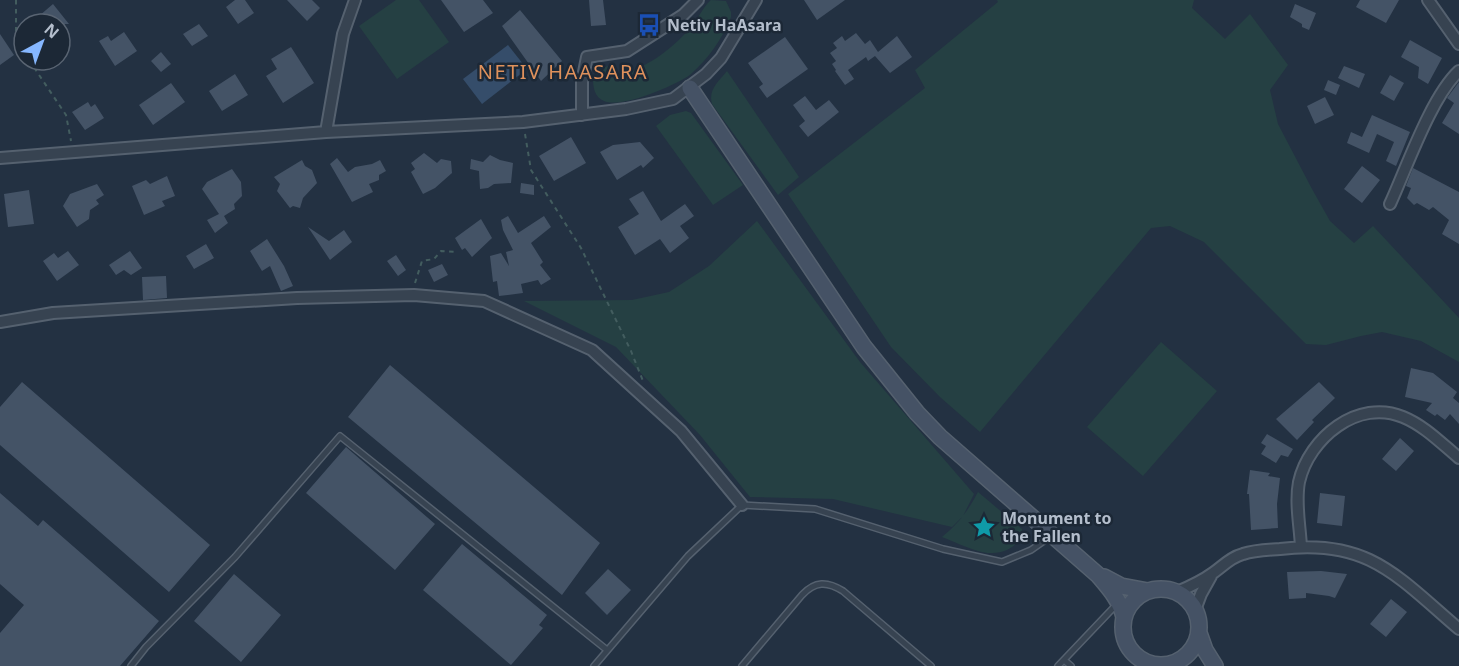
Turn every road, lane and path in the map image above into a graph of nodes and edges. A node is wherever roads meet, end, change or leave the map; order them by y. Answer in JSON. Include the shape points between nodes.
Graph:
{"nodes":[{"id":1,"x":355,"y":0,"type":"edge"},
{"id":2,"x":698,"y":0,"type":"edge"},
{"id":3,"x":756,"y":0,"type":"edge"},
{"id":4,"x":1428,"y":0,"type":"edge"},
{"id":5,"x":1459,"y":44,"type":"edge"},
{"id":6,"x":1459,"y":71,"type":"edge"},
{"id":7,"x":37,"y":72,"type":"edge"},
{"id":8,"x":690,"y":88,"type":"junction"},
{"id":9,"x":582,"y":115,"type":"junction"},
{"id":10,"x":523,"y":122,"type":"junction"},
{"id":11,"x":326,"y":132,"type":"junction"},
{"id":12,"x":73,"y":152,"type":"junction"},
{"id":13,"x":0,"y":159,"type":"edge"},
{"id":14,"x":1390,"y":204,"type":"dead end"},
{"id":15,"x":456,"y":252,"type":"dead end"},
{"id":16,"x":414,"y":295,"type":"junction"},
{"id":17,"x":0,"y":322,"type":"edge"},
{"id":18,"x":644,"y":383,"type":"dead end"},
{"id":19,"x":1459,"y":458,"type":"edge"},
{"id":20,"x":742,"y":505,"type":"junction"},
{"id":21,"x":1052,"y":535,"type":"junction"},
{"id":22,"x":1301,"y":547,"type":"junction"},
{"id":23,"x":1212,"y":573,"type":"junction"},
{"id":24,"x":1098,"y":575,"type":"junction"},
{"id":25,"x":1148,"y":591,"type":"junction"},
{"id":26,"x":1177,"y":592,"type":"junction"},
{"id":27,"x":1119,"y":602,"type":"junction"},
{"id":28,"x":1195,"y":610,"type":"junction"},
{"id":29,"x":1124,"y":617,"type":"junction"},
{"id":30,"x":1459,"y":629,"type":"edge"},
{"id":31,"x":1199,"y":633,"type":"junction"},
{"id":32,"x":608,"y":650,"type":"junction"},
{"id":33,"x":1064,"y":660,"type":"junction"},
{"id":34,"x":1178,"y":662,"type":"junction"},
{"id":35,"x":131,"y":666,"type":"edge"},
{"id":36,"x":594,"y":666,"type":"edge"},
{"id":37,"x":742,"y":666,"type":"edge"},
{"id":38,"x":931,"y":666,"type":"edge"},
{"id":39,"x":1058,"y":666,"type":"edge"},
{"id":40,"x":1071,"y":666,"type":"edge"},
{"id":41,"x":1193,"y":666,"type":"edge"},
{"id":42,"x":1215,"y":666,"type":"edge"}],
"edges":[{"from":1,"to":11,"type":"street","via":[[344,34]]},
{"from":2,"to":9,"type":"street","via":[[683,15],[627,51],[587,57]]},
{"from":3,"to":8,"type":"street","via":[[721,58]]},
{"from":4,"to":5,"type":"street"},
{"from":6,"to":14,"type":"street","via":[[1435,104]]},
{"from":7,"to":12,"type":"path","via":[[66,115]]},
{"from":8,"to":9,"type":"street","via":[[673,99]]},
{"from":8,"to":21,"type":"street","via":[[892,384],[946,442]]},
{"from":9,"to":10,"type":"street"},
{"from":10,"to":11,"type":"street"},
{"from":10,"to":18,"type":"path","via":[[531,170],[581,248]]},
{"from":11,"to":12,"type":"street"},
{"from":12,"to":13,"type":"street"},
{"from":15,"to":16,"type":"path","via":[[441,251],[434,259],[422,261]]},
{"from":16,"to":17,"type":"street","via":[[53,313]]},
{"from":16,"to":20,"type":"street","via":[[484,301],[592,350],[681,431]]},
{"from":19,"to":22,"type":"street","via":[[1401,416],[1383,411],[1343,421],[1315,450],[1302,474],[1298,495]]},
{"from":20,"to":21,"type":"lane","via":[[815,509],[943,549],[1002,562],[1031,550]]},
{"from":20,"to":32,"type":"lane","via":[[688,556]]},
{"from":21,"to":24,"type":"street"},
{"from":22,"to":23,"type":"street","via":[[1244,553]]},
{"from":22,"to":30,"type":"street","via":[[1337,548],[1369,558]]},
{"from":23,"to":26,"type":"street"},
{"from":23,"to":28,"type":"street"},
{"from":24,"to":25,"type":"street","via":[[1120,586]]},
{"from":24,"to":27,"type":"street"},
{"from":25,"to":26,"type":"street"},
{"from":25,"to":29,"type":"street","via":[[1133,602]]},
{"from":26,"to":28,"type":"street"},
{"from":27,"to":29,"type":"street"},
{"from":27,"to":33,"type":"lane"},
{"from":28,"to":31,"type":"street"},
{"from":29,"to":34,"type":"street","via":[[1125,639],[1137,657],[1157,665]]},
{"from":31,"to":34,"type":"street","via":[[1192,650]]},
{"from":31,"to":42,"type":"street"},
{"from":32,"to":35,"type":"lane","via":[[340,436],[235,557]]},
{"from":32,"to":36,"type":"lane"},
{"from":33,"to":39,"type":"lane"},
{"from":33,"to":40,"type":"lane"},
{"from":34,"to":41,"type":"street"},
{"from":37,"to":38,"type":"lane","via":[[802,595],[822,583],[843,591]]}]}
